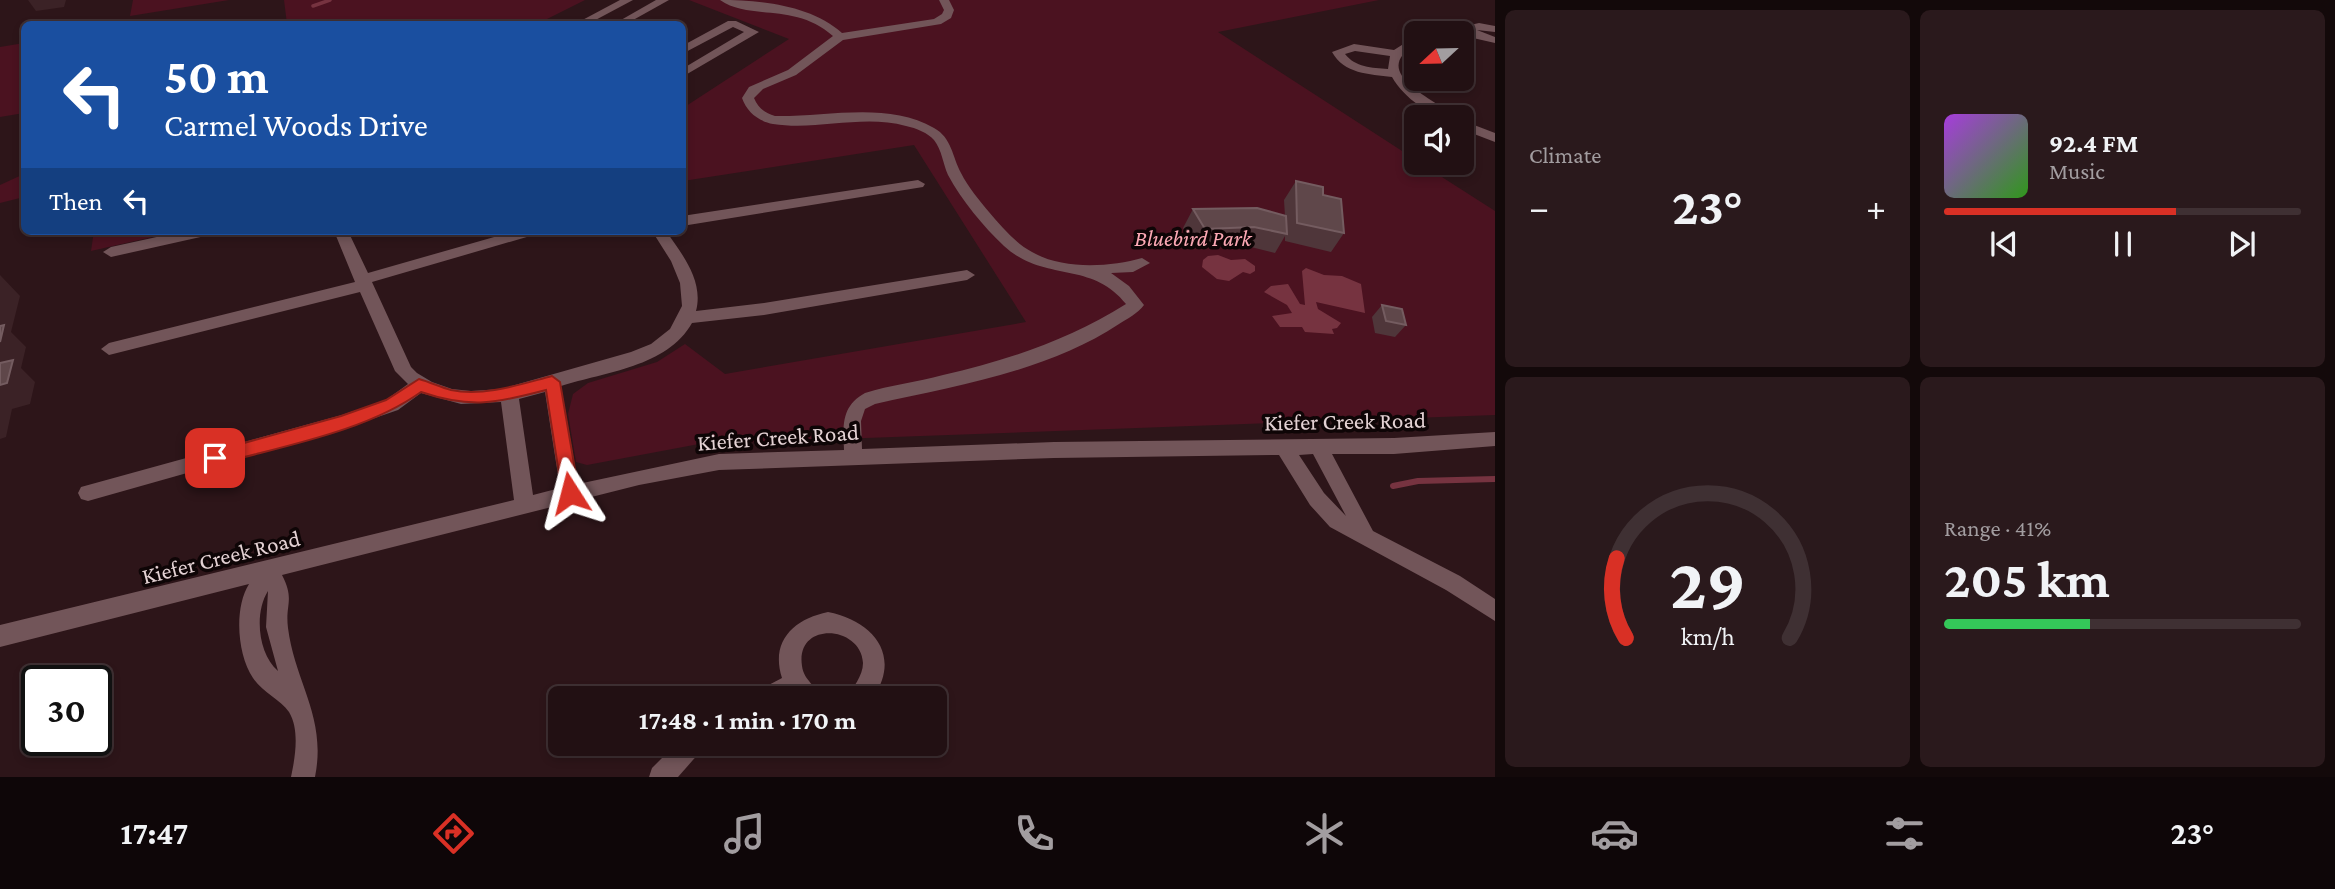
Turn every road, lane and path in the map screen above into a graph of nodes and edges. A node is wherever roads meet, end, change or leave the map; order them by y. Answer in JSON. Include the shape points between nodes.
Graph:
{"nodes":[{"id":1,"x":628,"y":0,"type":"edge"},
{"id":2,"x":664,"y":0,"type":"edge"},
{"id":3,"x":724,"y":0,"type":"edge"},
{"id":4,"x":944,"y":0,"type":"edge"},
{"id":5,"x":777,"y":5,"type":"edge"},
{"id":6,"x":586,"y":21,"type":"edge"},
{"id":7,"x":625,"y":21,"type":"edge"},
{"id":8,"x":1474,"y":27,"type":"edge"},
{"id":9,"x":1495,"y":29,"type":"edge"},
{"id":10,"x":1474,"y":33,"type":"edge"},
{"id":11,"x":840,"y":37,"type":"junction"},
{"id":12,"x":1495,"y":40,"type":"edge"},
{"id":13,"x":1404,"y":46,"type":"edge"},
{"id":14,"x":686,"y":49,"type":"edge"},
{"id":15,"x":1393,"y":53,"type":"junction"},
{"id":16,"x":686,"y":72,"type":"edge"},
{"id":17,"x":1396,"y":74,"type":"junction"},
{"id":18,"x":1428,"y":105,"type":"edge"},
{"id":19,"x":1474,"y":129,"type":"edge"},
{"id":20,"x":1495,"y":138,"type":"edge"},
{"id":21,"x":918,"y":184,"type":"dead end"},
{"id":22,"x":686,"y":220,"type":"edge"},
{"id":23,"x":186,"y":235,"type":"edge"},
{"id":24,"x":343,"y":235,"type":"edge"},
{"id":25,"x":519,"y":235,"type":"edge"},
{"id":26,"x":662,"y":235,"type":"edge"},
{"id":27,"x":111,"y":251,"type":"dead end"},
{"id":28,"x":1142,"y":263,"type":"dead end"},
{"id":29,"x":1089,"y":270,"type":"junction"},
{"id":30,"x":967,"y":275,"type":"dead end"},
{"id":31,"x":364,"y":282,"type":"junction"},
{"id":32,"x":686,"y":318,"type":"junction"},
{"id":33,"x":110,"y":349,"type":"dead end"},
{"id":34,"x":552,"y":382,"type":"junction"},
{"id":35,"x":419,"y":385,"type":"junction"},
{"id":36,"x":509,"y":393,"type":"junction"},
{"id":37,"x":1495,"y":439,"type":"edge"},
{"id":38,"x":1284,"y":446,"type":"junction"},
{"id":39,"x":1318,"y":447,"type":"junction"},
{"id":40,"x":853,"y":457,"type":"junction"},
{"id":41,"x":570,"y":493,"type":"junction"},
{"id":42,"x":88,"y":494,"type":"dead end"},
{"id":43,"x":525,"y":505,"type":"junction"},
{"id":44,"x":1365,"y":537,"type":"junction"},
{"id":45,"x":268,"y":571,"type":"junction"},
{"id":46,"x":1495,"y":611,"type":"edge"},
{"id":47,"x":0,"y":636,"type":"edge"},
{"id":48,"x":800,"y":686,"type":"edge"},
{"id":49,"x":870,"y":686,"type":"edge"},
{"id":50,"x":681,"y":756,"type":"edge"},
{"id":51,"x":303,"y":777,"type":"edge"},
{"id":52,"x":661,"y":777,"type":"edge"}],
"edges":[{"from":1,"to":6,"type":"street"},
{"from":2,"to":7,"type":"street"},
{"from":3,"to":5,"type":"street"},
{"from":4,"to":11,"type":"street","via":[[949,10],[937,22]]},
{"from":5,"to":11,"type":"street","via":[[812,16]]},
{"from":8,"to":9,"type":"street"},
{"from":10,"to":12,"type":"street"},
{"from":11,"to":29,"type":"street","via":[[787,76],[754,88],[748,98],[754,111],[774,120],[878,116],[933,132],[944,144],[963,188],[1020,251],[1051,264]]},
{"from":13,"to":15,"type":"street"},
{"from":14,"to":16,"type":"street","via":[[732,23],[753,32]]},
{"from":15,"to":17,"type":"street"},
{"from":15,"to":17,"type":"street","via":[[1353,47],[1338,52],[1353,66]]},
{"from":17,"to":18,"type":"street"},
{"from":19,"to":20,"type":"street"},
{"from":21,"to":22,"type":"street"},
{"from":23,"to":27,"type":"street"},
{"from":24,"to":31,"type":"street"},
{"from":25,"to":31,"type":"street"},
{"from":26,"to":32,"type":"street","via":[[690,287]]},
{"from":28,"to":29,"type":"street"},
{"from":29,"to":40,"type":"street","via":[[1125,288],[1136,304],[1106,325],[974,377],[871,398],[858,405],[852,421]]},
{"from":30,"to":32,"type":"street"},
{"from":31,"to":33,"type":"street"},
{"from":31,"to":35,"type":"street","via":[[404,371]]},
{"from":32,"to":34,"type":"street","via":[[673,337],[652,351]]},
{"from":34,"to":36,"type":"street"},
{"from":34,"to":41,"type":"street"},
{"from":35,"to":36,"type":"street","via":[[450,396]]},
{"from":35,"to":42,"type":"street","via":[[391,405],[343,422]]},
{"from":36,"to":43,"type":"street"},
{"from":37,"to":39,"type":"street","name":"Kiefer Creek Road"},
{"from":38,"to":39,"type":"street","name":"Kiefer Creek Road"},
{"from":38,"to":40,"type":"street","name":"Kiefer Creek Road"},
{"from":38,"to":44,"type":"street","via":[[1319,505],[1346,530]]},
{"from":39,"to":44,"type":"street"},
{"from":40,"to":41,"type":"street","name":"Kiefer Creek Road","via":[[719,461]]},
{"from":41,"to":43,"type":"street","name":"Kiefer Creek Road"},
{"from":43,"to":45,"type":"street","name":"Kiefer Creek Road"},
{"from":44,"to":46,"type":"street","via":[[1454,583]]},
{"from":45,"to":47,"type":"street","name":"Kiefer Creek Road"},
{"from":45,"to":51,"type":"street","via":[[251,598],[250,639],[261,671],[298,705],[306,731]]},
{"from":48,"to":49,"type":"street","via":[[790,670],[794,643],[813,625],[840,623],[864,638],[875,663]]},
{"from":50,"to":52,"type":"street"}]}
